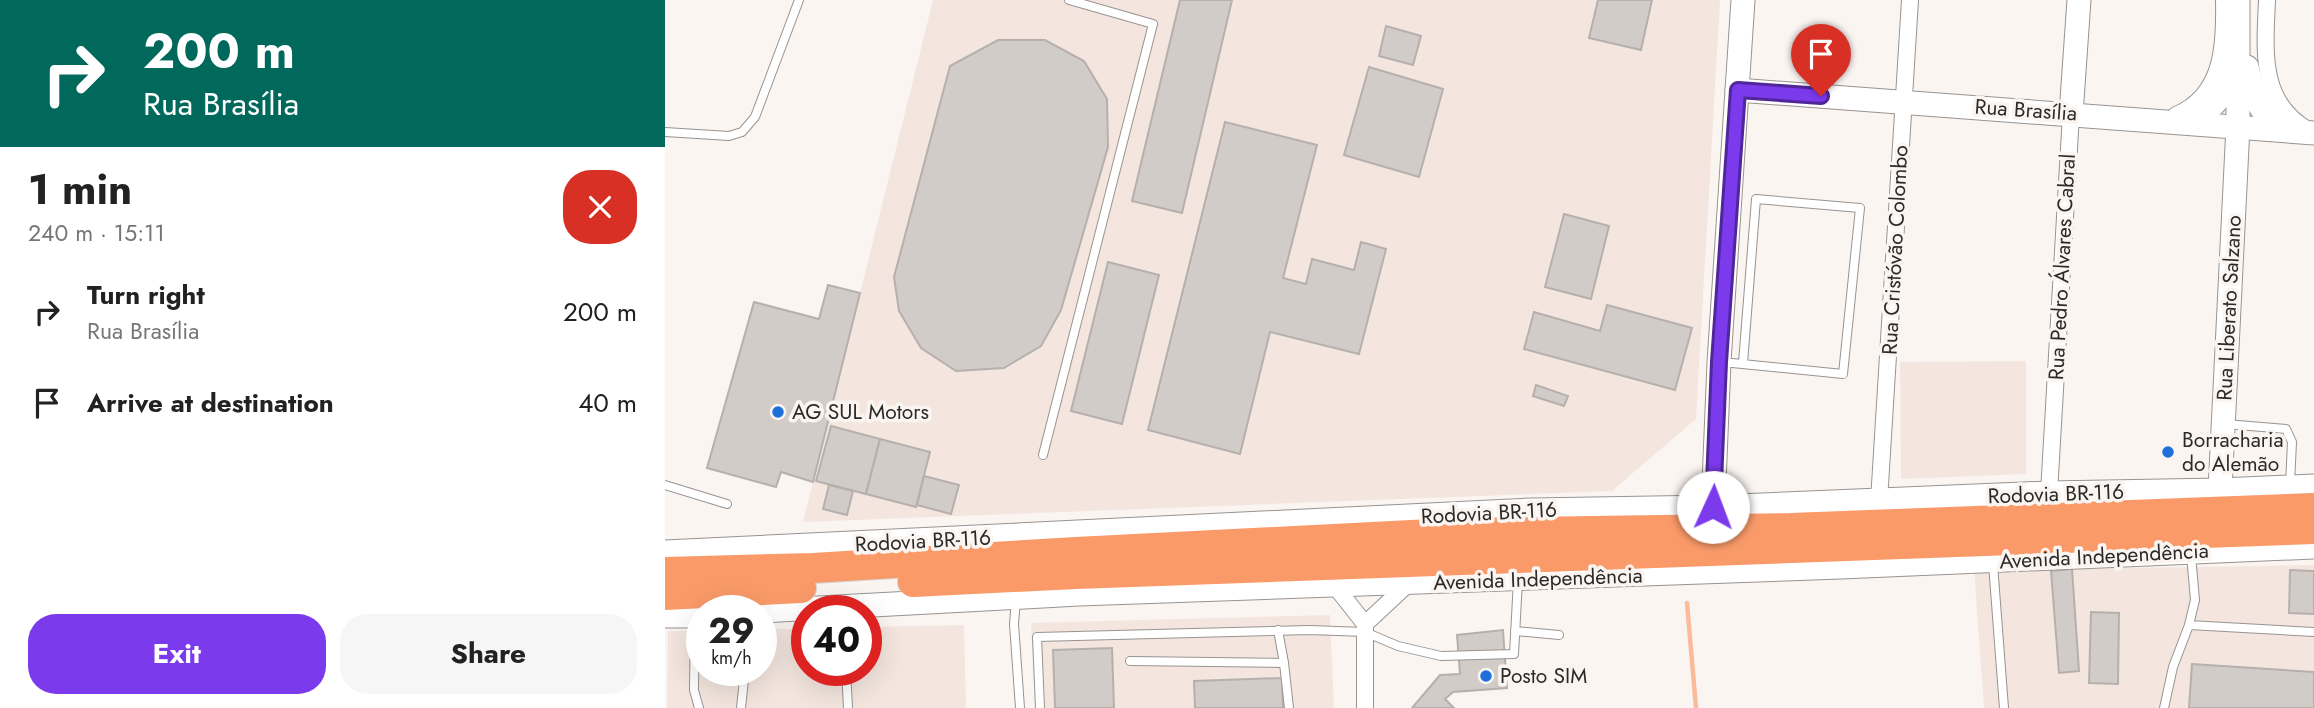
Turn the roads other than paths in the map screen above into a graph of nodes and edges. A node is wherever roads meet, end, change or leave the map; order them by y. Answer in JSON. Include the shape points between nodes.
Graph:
{"nodes":[{"id":1,"x":799,"y":0,"type":"edge"},
{"id":2,"x":1069,"y":0,"type":"edge"},
{"id":3,"x":1110,"y":0,"type":"edge"},
{"id":4,"x":1743,"y":0,"type":"edge"},
{"id":5,"x":1910,"y":0,"type":"edge"},
{"id":6,"x":2079,"y":0,"type":"edge"},
{"id":7,"x":2224,"y":0,"type":"edge"},
{"id":8,"x":2238,"y":0,"type":"edge"},
{"id":9,"x":2249,"y":0,"type":"edge"},
{"id":10,"x":2267,"y":0,"type":"edge"},
{"id":11,"x":1107,"y":10,"type":"junction"},
{"id":12,"x":2242,"y":62,"type":"junction"},
{"id":13,"x":1738,"y":90,"type":"junction"},
{"id":14,"x":1904,"y":102,"type":"junction"},
{"id":15,"x":2071,"y":114,"type":"junction"},
{"id":16,"x":2168,"y":121,"type":"junction"},
{"id":17,"x":2238,"y":126,"type":"junction"},
{"id":18,"x":2285,"y":130,"type":"junction"},
{"id":19,"x":665,"y":132,"type":"edge"},
{"id":20,"x":2314,"y":133,"type":"edge"},
{"id":21,"x":1719,"y":362,"type":"junction"},
{"id":22,"x":1743,"y":363,"type":"junction"},
{"id":23,"x":2223,"y":424,"type":"junction"},
{"id":24,"x":1043,"y":455,"type":"dead end"},
{"id":25,"x":665,"y":485,"type":"edge"},
{"id":26,"x":2314,"y":486,"type":"edge"},
{"id":27,"x":2289,"y":487,"type":"junction"},
{"id":28,"x":2220,"y":490,"type":"junction"},
{"id":29,"x":2049,"y":493,"type":"junction"},
{"id":30,"x":1879,"y":501,"type":"junction"},
{"id":31,"x":727,"y":504,"type":"dead end"},
{"id":32,"x":1713,"y":507,"type":"junction"},
{"id":33,"x":2314,"y":508,"type":"edge"},
{"id":34,"x":1532,"y":510,"type":"junction"},
{"id":35,"x":2314,"y":529,"type":"edge"},
{"id":36,"x":1450,"y":533,"type":"junction"},
{"id":37,"x":2314,"y":547,"type":"edge"},
{"id":38,"x":1760,"y":550,"type":"junction"},
{"id":39,"x":665,"y":552,"type":"edge"},
{"id":40,"x":2191,"y":552,"type":"junction"},
{"id":41,"x":1993,"y":561,"type":"junction"},
{"id":42,"x":1841,"y":568,"type":"junction"},
{"id":43,"x":665,"y":572,"type":"edge"},
{"id":44,"x":1518,"y":580,"type":"junction"},
{"id":45,"x":1409,"y":583,"type":"junction"},
{"id":46,"x":1335,"y":586,"type":"junction"},
{"id":47,"x":665,"y":595,"type":"edge"},
{"id":48,"x":1016,"y":597,"type":"junction"},
{"id":49,"x":882,"y":606,"type":"edge"},
{"id":50,"x":665,"y":616,"type":"edge"},
{"id":51,"x":686,"y":617,"type":"edge"},
{"id":52,"x":2189,"y":625,"type":"junction"},
{"id":53,"x":1365,"y":628,"type":"junction"},
{"id":54,"x":1278,"y":631,"type":"junction"},
{"id":55,"x":1515,"y":631,"type":"junction"},
{"id":56,"x":2314,"y":632,"type":"edge"},
{"id":57,"x":1559,"y":635,"type":"dead end"},
{"id":58,"x":1131,"y":661,"type":"dead end"},
{"id":59,"x":1284,"y":663,"type":"junction"},
{"id":60,"x":694,"y":686,"type":"edge"},
{"id":61,"x":743,"y":686,"type":"edge"},
{"id":62,"x":847,"y":686,"type":"edge"},
{"id":63,"x":699,"y":708,"type":"edge"},
{"id":64,"x":741,"y":708,"type":"edge"},
{"id":65,"x":848,"y":708,"type":"edge"},
{"id":66,"x":1020,"y":708,"type":"edge"},
{"id":67,"x":1040,"y":708,"type":"edge"},
{"id":68,"x":1289,"y":708,"type":"edge"},
{"id":69,"x":1365,"y":708,"type":"edge"},
{"id":70,"x":2004,"y":708,"type":"edge"},
{"id":71,"x":2164,"y":708,"type":"edge"}],
"edges":[{"from":1,"to":19,"type":"lane","via":[[755,117],[742,132],[729,136]]},
{"from":2,"to":11,"type":"lane"},
{"from":3,"to":11,"type":"lane"},
{"from":4,"to":13,"type":"main road"},
{"from":5,"to":14,"type":"street","name":"Rua Cristóvão Colombo"},
{"from":6,"to":15,"type":"main road","name":"Rua Pedro Álvares Cabral"},
{"from":7,"to":16,"type":"street","via":[[2224,48],[2215,80],[2193,105]]},
{"from":8,"to":12,"type":"main road"},
{"from":9,"to":12,"type":"main road"},
{"from":10,"to":20,"type":"street","via":[[2268,78],[2284,109]]},
{"from":11,"to":24,"type":"lane","via":[[1153,24]]},
{"from":12,"to":16,"type":"main road","via":[[2209,110]]},
{"from":12,"to":17,"type":"main road","name":"Rua Liberato Salzano"},
{"from":12,"to":18,"type":"main road","via":[[2263,112]]},
{"from":13,"to":14,"type":"main road","name":"Rua Brasília"},
{"from":13,"to":21,"type":"main road"},
{"from":14,"to":15,"type":"main road","name":"Rua Brasília"},
{"from":14,"to":30,"type":"street","name":"Rua Cristóvão Colombo"},
{"from":15,"to":16,"type":"main road","name":"Rua Brasília"},
{"from":15,"to":29,"type":"street","name":"Rua Pedro Álvares Cabral"},
{"from":16,"to":17,"type":"main road","name":"Rua Brasília"},
{"from":17,"to":18,"type":"main road","name":"Rua Brasília"},
{"from":17,"to":23,"type":"main road","name":"Rua Liberato Salzano"},
{"from":18,"to":20,"type":"main road","name":"Rua Brasília"},
{"from":21,"to":22,"type":"lane"},
{"from":21,"to":32,"type":"main road"},
{"from":22,"to":22,"type":"lane","via":[[1756,199],[1860,208],[1843,374]]},
{"from":23,"to":27,"type":"lane","via":[[2286,429],[2292,442]]},
{"from":23,"to":28,"type":"main road","name":"Rua Liberato Salzano"},
{"from":25,"to":31,"type":"lane"},
{"from":26,"to":27,"type":"main road","name":"Rodovia BR-116"},
{"from":27,"to":28,"type":"main road","name":"Rodovia BR-116"},
{"from":28,"to":29,"type":"main road","name":"Rodovia BR-116"},
{"from":29,"to":30,"type":"main road","name":"Rodovia BR-116"},
{"from":30,"to":32,"type":"main road","name":"Rodovia BR-116"},
{"from":32,"to":34,"type":"main road","name":"Rodovia BR-116"},
{"from":33,"to":36,"type":"highway","name":"Rodovia BR-116","via":[[1791,528]]},
{"from":34,"to":36,"type":"highway"},
{"from":34,"to":39,"type":"main road","name":"Rodovia BR-116"},
{"from":35,"to":38,"type":"highway","name":"Rodovia BR-116"},
{"from":36,"to":43,"type":"highway","name":"Rodovia BR-116"},
{"from":37,"to":40,"type":"main road","name":"Avenida Independência"},
{"from":38,"to":42,"type":"highway"},
{"from":38,"to":47,"type":"highway","name":"Rodovia BR-116","via":[[1076,574]]},
{"from":40,"to":41,"type":"main road","name":"Avenida Independência"},
{"from":40,"to":52,"type":"lane","via":[[2195,600]]},
{"from":41,"to":42,"type":"main road","name":"Avenida Independência"},
{"from":41,"to":70,"type":"lane"},
{"from":42,"to":44,"type":"main road","name":"Avenida Independência"},
{"from":44,"to":45,"type":"main road","name":"Avenida Independência"},
{"from":44,"to":55,"type":"lane"},
{"from":45,"to":46,"type":"main road","name":"Avenida Independência"},
{"from":45,"to":53,"type":"street"},
{"from":46,"to":48,"type":"main road","name":"Avenida Independência"},
{"from":46,"to":53,"type":"street"},
{"from":48,"to":49,"type":"main road","name":"Avenida Independência"},
{"from":48,"to":66,"type":"lane"},
{"from":50,"to":51,"type":"main road"},
{"from":52,"to":56,"type":"lane"},
{"from":52,"to":71,"type":"lane"},
{"from":53,"to":54,"type":"lane"},
{"from":53,"to":55,"type":"lane","via":[[1398,646],[1441,656],[1514,654]]},
{"from":53,"to":69,"type":"street"},
{"from":54,"to":59,"type":"lane"},
{"from":54,"to":67,"type":"lane","via":[[1037,637]]},
{"from":55,"to":57,"type":"lane"},
{"from":58,"to":59,"type":"lane"},
{"from":59,"to":68,"type":"lane"},
{"from":60,"to":63,"type":"lane"},
{"from":61,"to":64,"type":"lane"},
{"from":62,"to":65,"type":"lane"}]}
